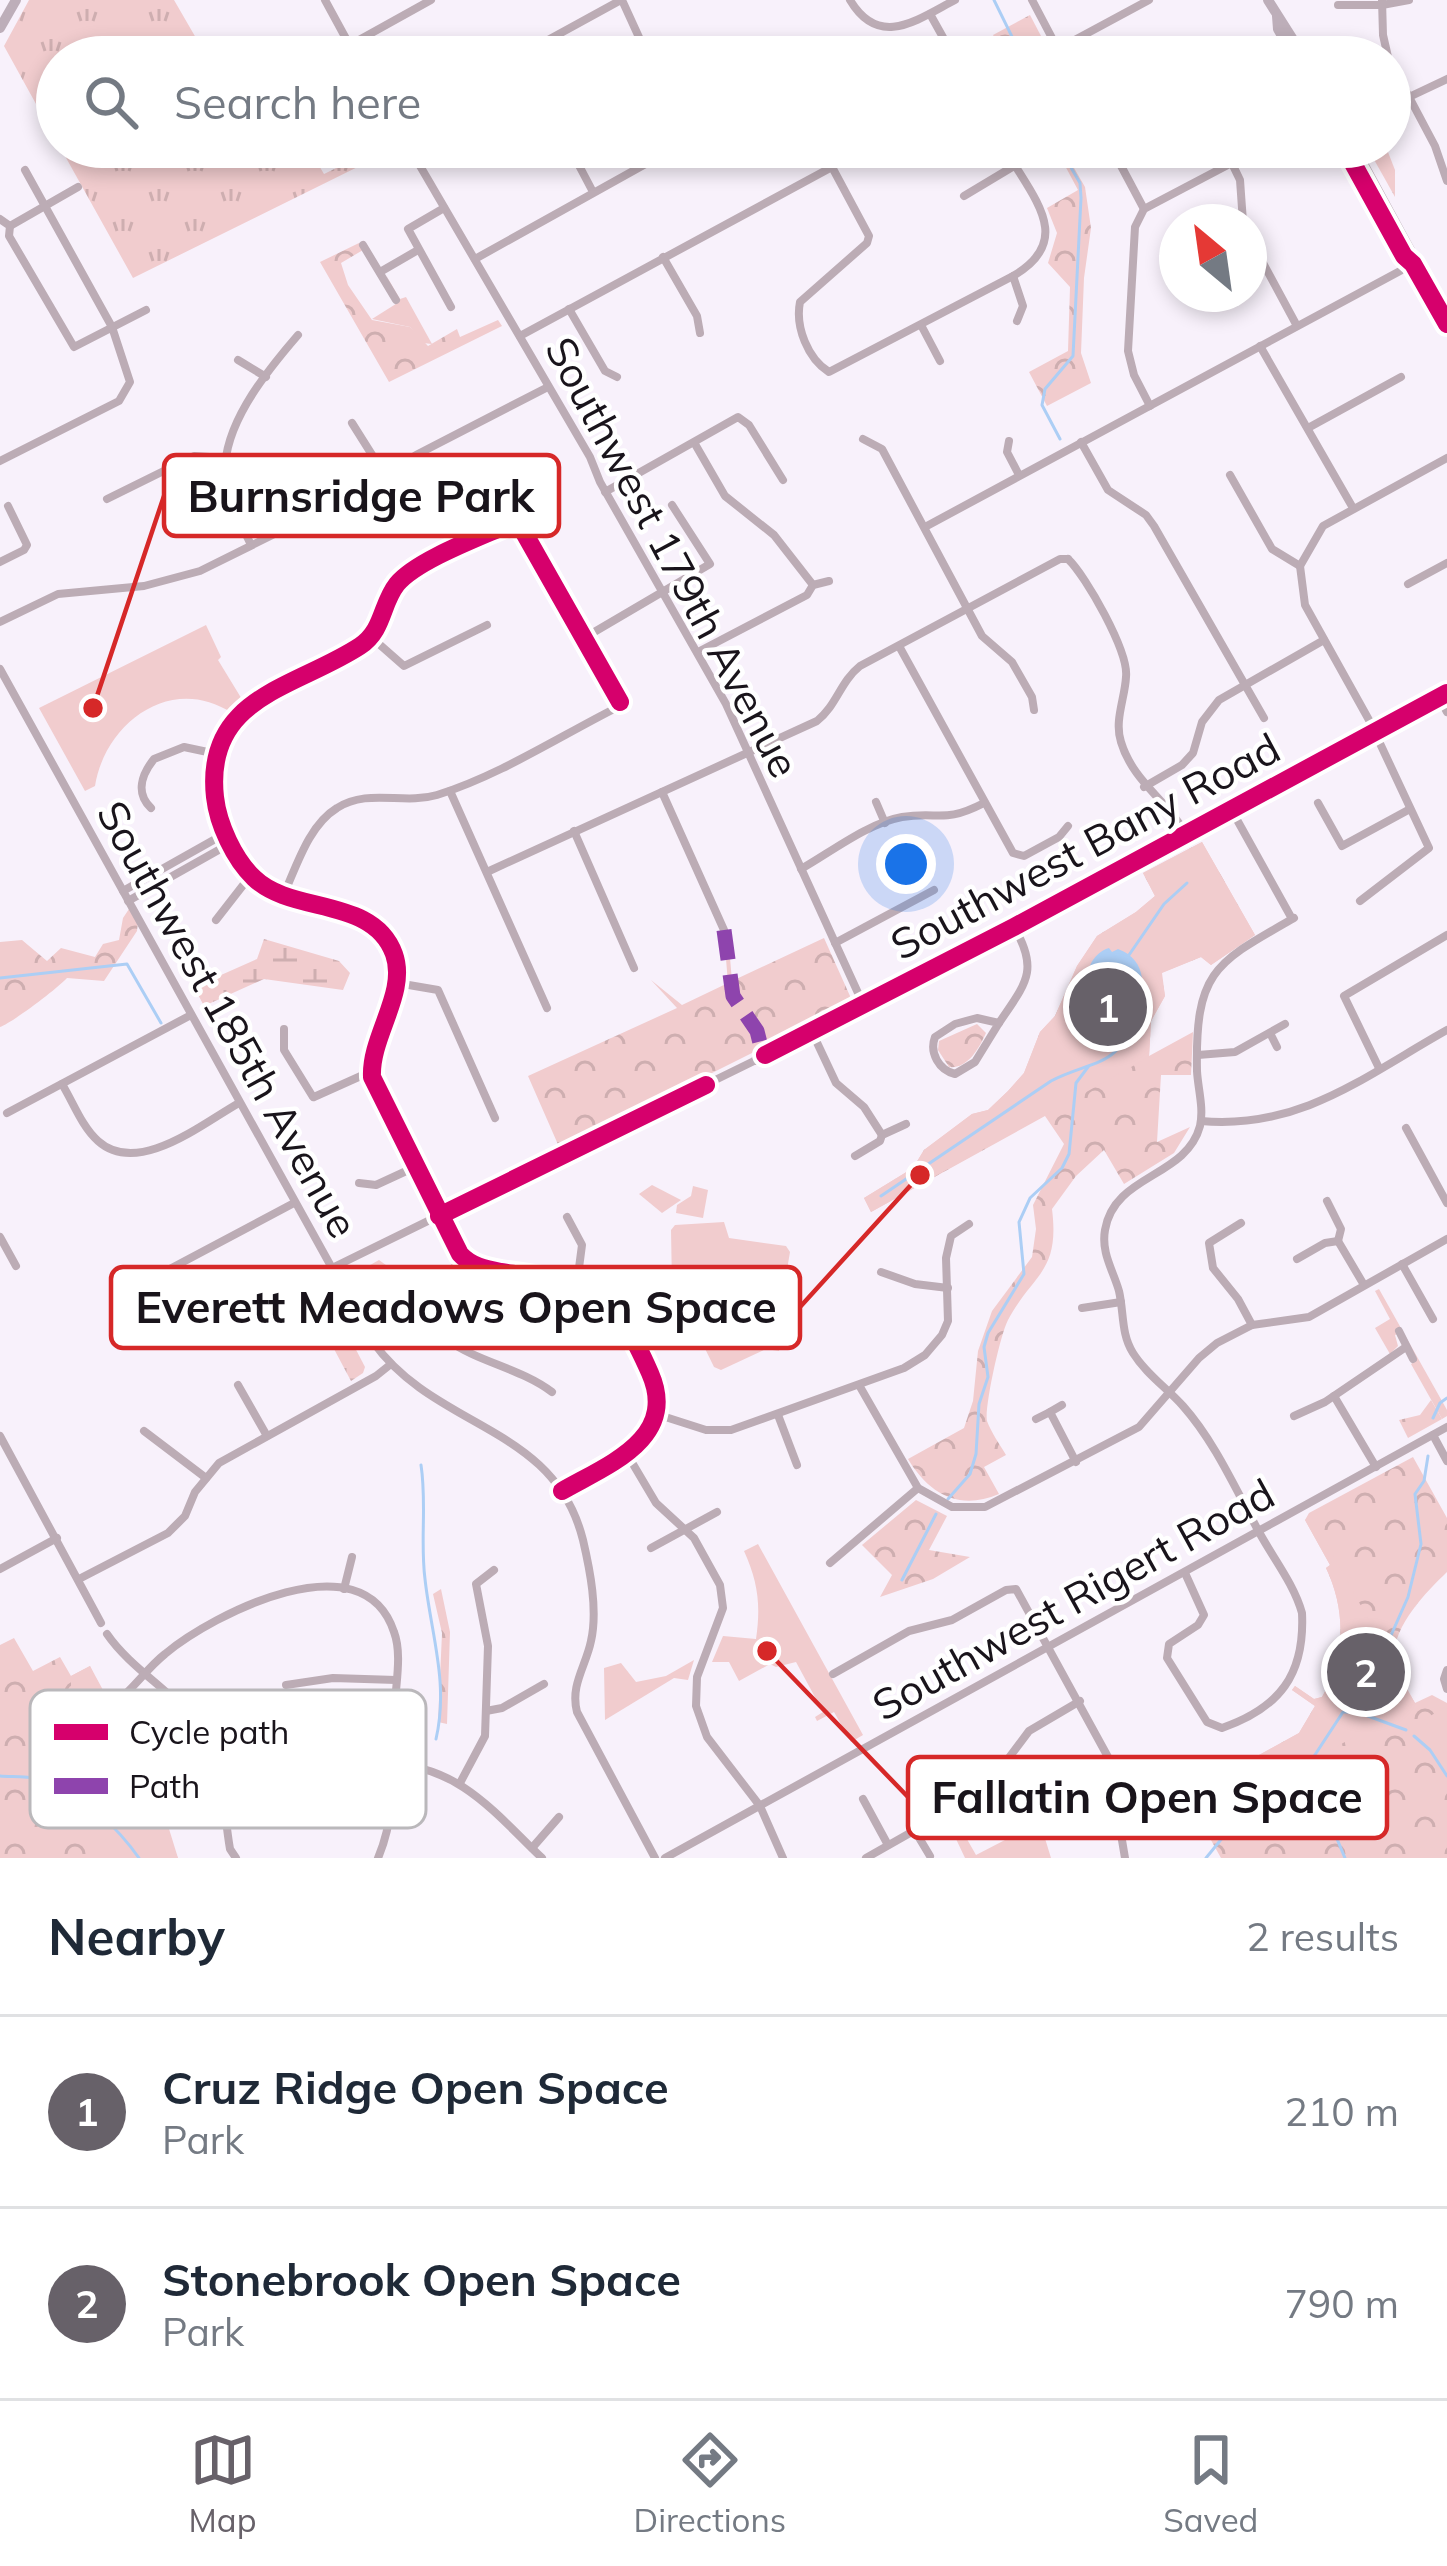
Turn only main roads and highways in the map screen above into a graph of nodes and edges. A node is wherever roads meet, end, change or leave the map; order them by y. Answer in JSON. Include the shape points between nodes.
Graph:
{"nodes":[{"id":1,"x":16,"y":0,"type":"edge"},
{"id":2,"x":1268,"y":0,"type":"edge"},
{"id":3,"x":1277,"y":16,"type":"junction"},
{"id":4,"x":0,"y":28,"type":"edge"},
{"id":5,"x":1282,"y":36,"type":"edge"},
{"id":6,"x":1290,"y":36,"type":"edge"},
{"id":7,"x":1356,"y":168,"type":"edge"},
{"id":8,"x":1366,"y":168,"type":"edge"},
{"id":9,"x":1413,"y":264,"type":"junction"},
{"id":10,"x":1447,"y":324,"type":"edge"}],
"edges":[{"from":1,"to":4,"type":"main road"},
{"from":2,"to":3,"type":"main road"},
{"from":3,"to":5,"type":"main road"},
{"from":3,"to":6,"type":"main road"},
{"from":7,"to":9,"type":"main road"},
{"from":8,"to":9,"type":"main road"},
{"from":9,"to":10,"type":"main road"}]}
